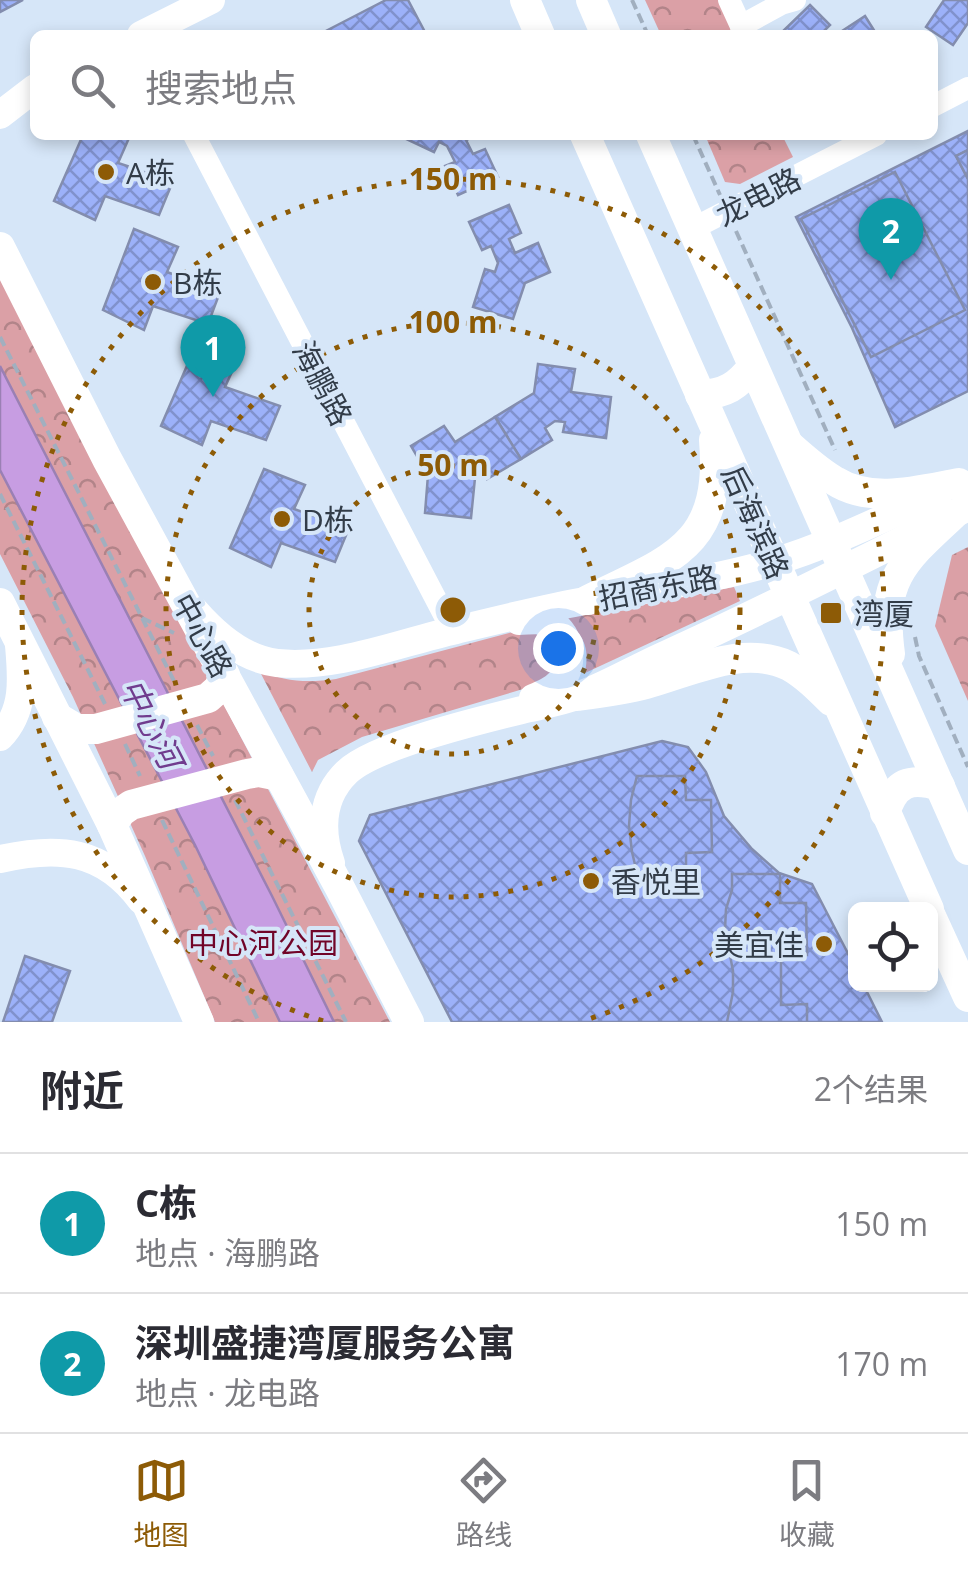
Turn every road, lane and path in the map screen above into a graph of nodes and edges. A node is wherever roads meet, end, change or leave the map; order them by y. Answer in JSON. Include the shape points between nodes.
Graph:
{"nodes":[{"id":1,"x":211,"y":0,"type":"edge"},
{"id":2,"x":525,"y":0,"type":"edge"},
{"id":3,"x":591,"y":0,"type":"edge"},
{"id":4,"x":632,"y":0,"type":"edge"},
{"id":5,"x":729,"y":0,"type":"edge"},
{"id":6,"x":795,"y":0,"type":"edge"},
{"id":7,"x":152,"y":30,"type":"edge"},
{"id":8,"x":538,"y":30,"type":"edge"},
{"id":9,"x":604,"y":30,"type":"edge"},
{"id":10,"x":646,"y":30,"type":"edge"},
{"id":11,"x":743,"y":30,"type":"edge"},
{"id":12,"x":968,"y":88,"type":"edge"},
{"id":13,"x":30,"y":90,"type":"edge"},
{"id":14,"x":30,"y":92,"type":"edge"},
{"id":15,"x":0,"y":98,"type":"edge"},
{"id":16,"x":938,"y":103,"type":"edge"},
{"id":17,"x":0,"y":115,"type":"edge"},
{"id":18,"x":197,"y":140,"type":"edge"},
{"id":19,"x":586,"y":140,"type":"edge"},
{"id":20,"x":652,"y":140,"type":"edge"},
{"id":21,"x":695,"y":140,"type":"edge"},
{"id":22,"x":866,"y":140,"type":"edge"},
{"id":23,"x":727,"y":212,"type":"junction"},
{"id":24,"x":692,"y":230,"type":"junction"},
{"id":25,"x":0,"y":247,"type":"edge"},
{"id":26,"x":0,"y":337,"type":"edge"},
{"id":27,"x":752,"y":366,"type":"junction"},
{"id":28,"x":706,"y":409,"type":"junction"},
{"id":29,"x":786,"y":441,"type":"junction"},
{"id":30,"x":837,"y":455,"type":"dead end"},
{"id":31,"x":0,"y":494,"type":"edge"},
{"id":32,"x":962,"y":496,"type":"edge"},
{"id":33,"x":831,"y":541,"type":"junction"},
{"id":34,"x":774,"y":562,"type":"junction"},
{"id":35,"x":843,"y":569,"type":"junction"},
{"id":36,"x":181,"y":594,"type":"junction"},
{"id":37,"x":789,"y":596,"type":"junction"},
{"id":38,"x":588,"y":600,"type":"junction"},
{"id":39,"x":0,"y":603,"type":"edge"},
{"id":40,"x":912,"y":622,"type":"dead end"},
{"id":41,"x":466,"y":627,"type":"junction"},
{"id":42,"x":18,"y":638,"type":"junction"},
{"id":43,"x":893,"y":682,"type":"junction"},
{"id":44,"x":178,"y":687,"type":"dead end"},
{"id":45,"x":577,"y":696,"type":"junction"},
{"id":46,"x":209,"y":698,"type":"junction"},
{"id":47,"x":839,"y":709,"type":"junction"},
{"id":48,"x":57,"y":717,"type":"junction"},
{"id":49,"x":486,"y":719,"type":"junction"},
{"id":50,"x":109,"y":726,"type":"junction"},
{"id":51,"x":0,"y":738,"type":"edge"},
{"id":52,"x":212,"y":756,"type":"dead end"},
{"id":53,"x":968,"y":767,"type":"edge"},
{"id":54,"x":279,"y":776,"type":"junction"},
{"id":55,"x":238,"y":782,"type":"junction"},
{"id":56,"x":940,"y":786,"type":"junction"},
{"id":57,"x":136,"y":806,"type":"junction"},
{"id":58,"x":886,"y":813,"type":"junction"},
{"id":59,"x":968,"y":850,"type":"edge"},
{"id":60,"x":0,"y":860,"type":"edge"},
{"id":61,"x":340,"y":888,"type":"junction"},
{"id":62,"x":925,"y":902,"type":"edge"},
{"id":63,"x":153,"y":916,"type":"junction"},
{"id":64,"x":938,"y":932,"type":"edge"},
{"id":65,"x":968,"y":998,"type":"edge"},
{"id":66,"x":199,"y":1022,"type":"edge"},
{"id":67,"x":259,"y":1022,"type":"edge"},
{"id":68,"x":346,"y":1022,"type":"edge"},
{"id":69,"x":409,"y":1022,"type":"edge"}],
"edges":[{"from":1,"to":7,"type":"street"},
{"from":2,"to":8,"type":"main road"},
{"from":3,"to":9,"type":"main road"},
{"from":4,"to":10,"type":"path"},
{"from":5,"to":11,"type":"street"},
{"from":6,"to":11,"type":"street"},
{"from":12,"to":16,"type":"street"},
{"from":13,"to":15,"type":"street"},
{"from":14,"to":17,"type":"street"},
{"from":18,"to":41,"type":"street","name":"海鹏路"},
{"from":19,"to":28,"type":"main road","name":"后海滨路"},
{"from":20,"to":24,"type":"main road","name":"后海滨路"},
{"from":21,"to":23,"type":"path"},
{"from":22,"to":23,"type":"street","name":"龙电路"},
{"from":23,"to":24,"type":"street","name":"龙电路"},
{"from":23,"to":30,"type":"path"},
{"from":24,"to":27,"type":"main road","name":"后海滨路"},
{"from":25,"to":36,"type":"main road","name":"中心路"},
{"from":26,"to":44,"type":"path"},
{"from":27,"to":28,"type":"main road"},
{"from":27,"to":29,"type":"main road","name":"后海滨路"},
{"from":28,"to":34,"type":"main road","name":"后海滨路"},
{"from":28,"to":38,"type":"main road","via":[[716,462],[708,515],[698,532],[677,553]]},
{"from":29,"to":32,"type":"main road","via":[[852,490]]},
{"from":29,"to":33,"type":"main road","name":"后海滨路"},
{"from":31,"to":50,"type":"path"},
{"from":32,"to":33,"type":"street","name":"招商东路"},
{"from":32,"to":35,"type":"street","name":"招商东路"},
{"from":32,"to":43,"type":"main road","via":[[891,588]]},
{"from":33,"to":34,"type":"street","name":"招商东路"},
{"from":33,"to":35,"type":"main road","name":"后海滨路"},
{"from":34,"to":37,"type":"main road","name":"后海滨路"},
{"from":34,"to":38,"type":"street","name":"招商东路"},
{"from":35,"to":37,"type":"street","name":"招商东路"},
{"from":35,"to":43,"type":"main road","name":"后海滨路"},
{"from":36,"to":41,"type":"street","name":"招商东路","via":[[214,632],[270,662],[341,659]]},
{"from":36,"to":46,"type":"main road","name":"中心路"},
{"from":37,"to":45,"type":"street","name":"招商东路"},
{"from":37,"to":47,"type":"main road","name":"后海滨路"},
{"from":38,"to":41,"type":"street","name":"招商东路"},
{"from":39,"to":42,"type":"main road"},
{"from":40,"to":53,"type":"path","via":[[919,656]]},
{"from":41,"to":49,"type":"street","via":[[545,621],[561,632],[569,651],[560,682]]},
{"from":42,"to":48,"type":"main road"},
{"from":42,"to":51,"type":"street","via":[[18,711]]},
{"from":43,"to":56,"type":"main road","name":"后海滨路"},
{"from":45,"to":47,"type":"main road","via":[[753,658],[788,666]]},
{"from":45,"to":49,"type":"street","name":"招商东路"},
{"from":46,"to":50,"type":"main road"},
{"from":46,"to":52,"type":"path"},
{"from":46,"to":54,"type":"main road","name":"中心路"},
{"from":47,"to":58,"type":"main road","name":"后海滨路"},
{"from":48,"to":50,"type":"main road","via":[[78,730]]},
{"from":48,"to":57,"type":"main road"},
{"from":49,"to":61,"type":"street","name":"招商东路","via":[[384,752],[348,771],[324,810],[328,855]]},
{"from":50,"to":57,"type":"path"},
{"from":54,"to":55,"type":"main road","via":[[259,772]]},
{"from":54,"to":61,"type":"main road","name":"中心路"},
{"from":55,"to":57,"type":"main road"},
{"from":55,"to":68,"type":"path"},
{"from":56,"to":58,"type":"main road","via":[[909,782],[894,792]]},
{"from":56,"to":59,"type":"main road","name":"后海滨路"},
{"from":57,"to":63,"type":"main road"},
{"from":57,"to":67,"type":"path"},
{"from":58,"to":62,"type":"main road","name":"后海滨路"},
{"from":60,"to":63,"type":"street","via":[[49,852],[88,858],[116,872]]},
{"from":61,"to":69,"type":"main road","name":"中心路"},
{"from":63,"to":66,"type":"main road"},
{"from":64,"to":65,"type":"main road","name":"后海滨路"}]}
